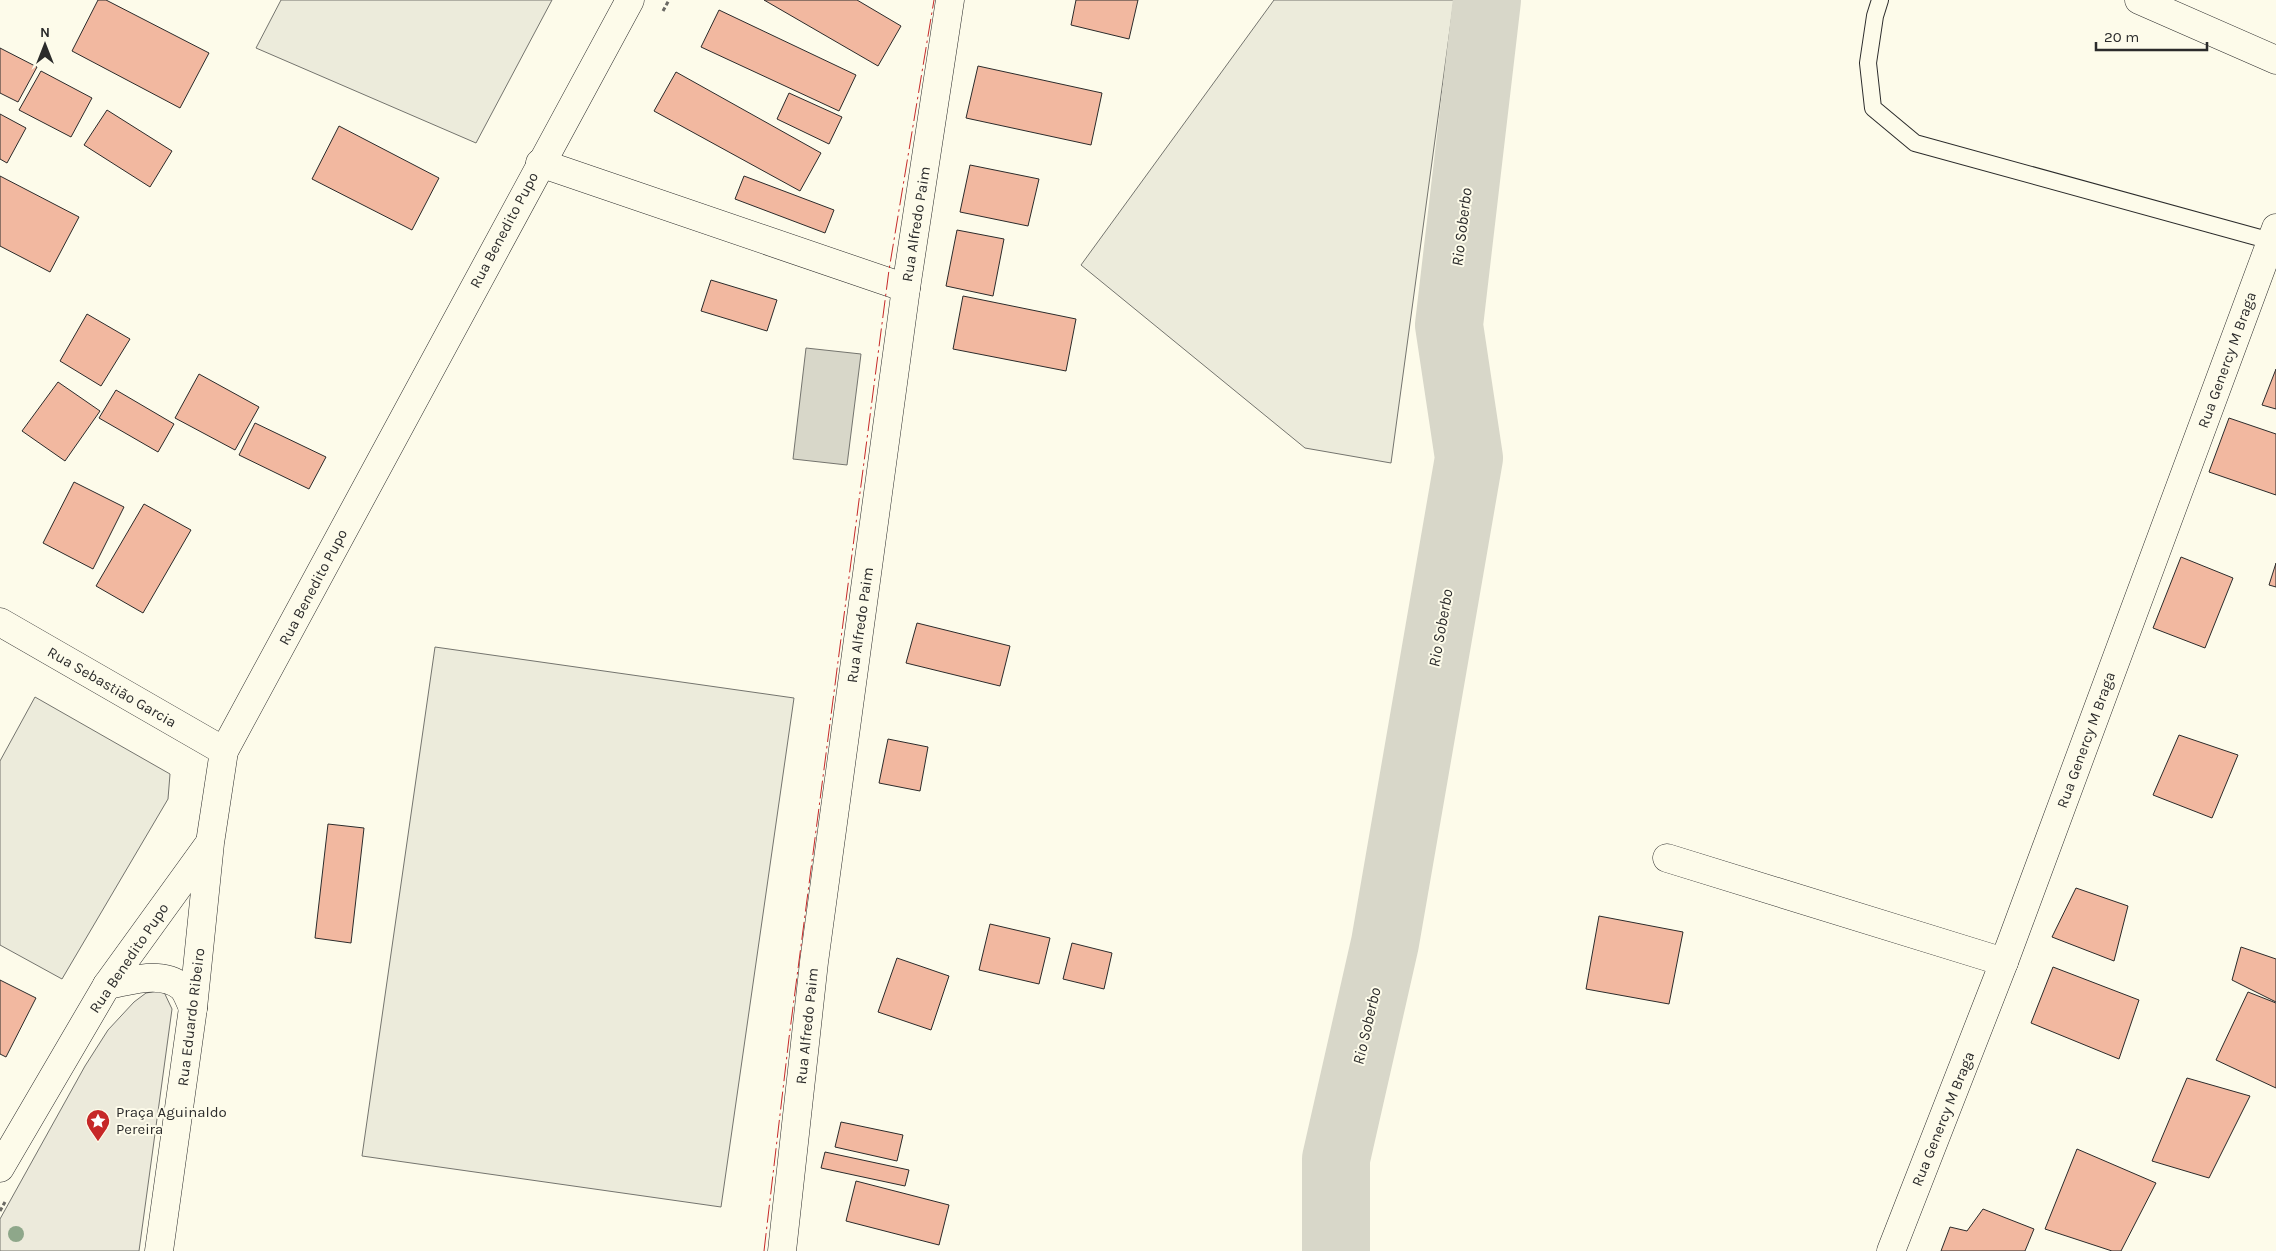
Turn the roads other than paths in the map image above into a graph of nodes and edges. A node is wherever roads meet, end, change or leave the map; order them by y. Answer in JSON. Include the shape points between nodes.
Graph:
{"nodes":[{"id":1,"x":630,"y":0,"type":"edge"},
{"id":2,"x":950,"y":0,"type":"edge"},
{"id":3,"x":1880,"y":0,"type":"edge"},
{"id":4,"x":2139,"y":0,"type":"edge"},
{"id":5,"x":2276,"y":60,"type":"edge"},
{"id":6,"x":540,"y":163,"type":"junction"},
{"id":7,"x":2273,"y":234,"type":"edge"},
{"id":8,"x":906,"y":288,"type":"junction"},
{"id":9,"x":0,"y":622,"type":"edge"},
{"id":10,"x":224,"y":751,"type":"junction"},
{"id":11,"x":210,"y":842,"type":"junction"},
{"id":12,"x":1667,"y":858,"type":"dead end"},
{"id":13,"x":2004,"y":962,"type":"junction"},
{"id":14,"x":107,"y":986,"type":"junction"},
{"id":15,"x":193,"y":1008,"type":"junction"},
{"id":16,"x":0,"y":1168,"type":"edge"},
{"id":17,"x":159,"y":1251,"type":"edge"},
{"id":18,"x":782,"y":1251,"type":"edge"},
{"id":19,"x":1891,"y":1251,"type":"edge"}],
"edges":[{"from":1,"to":6,"type":"street","name":"Rua Benedito Pupo"},
{"from":2,"to":8,"type":"street","name":"Rua Alfredo Paim"},
{"from":3,"to":7,"type":"lane","via":[[1868,62],[1874,108],[1915,143]]},
{"from":4,"to":5,"type":"street"},
{"from":6,"to":8,"type":"street"},
{"from":6,"to":10,"type":"street","name":"Rua Benedito Pupo"},
{"from":7,"to":13,"type":"street","name":"Rua Genercy M Braga"},
{"from":8,"to":18,"type":"street","name":"Rua Alfredo Paim","via":[[814,962]]},
{"from":9,"to":10,"type":"street","name":"Rua Sebastião Garcia"},
{"from":10,"to":11,"type":"street","name":"Rua Benedito Pupo"},
{"from":11,"to":14,"type":"street","name":"Rua Benedito Pupo"},
{"from":11,"to":15,"type":"street","name":"Rua Eduardo Ribeiro"},
{"from":12,"to":13,"type":"street"},
{"from":13,"to":19,"type":"street","name":"Rua Genercy M Braga"},
{"from":14,"to":15,"type":"street","via":[[149,977],[168,980],[183,988]]},
{"from":14,"to":16,"type":"street","name":"Rua Benedito Pupo"},
{"from":15,"to":17,"type":"street","name":"Rua Eduardo Ribeiro"}]}
